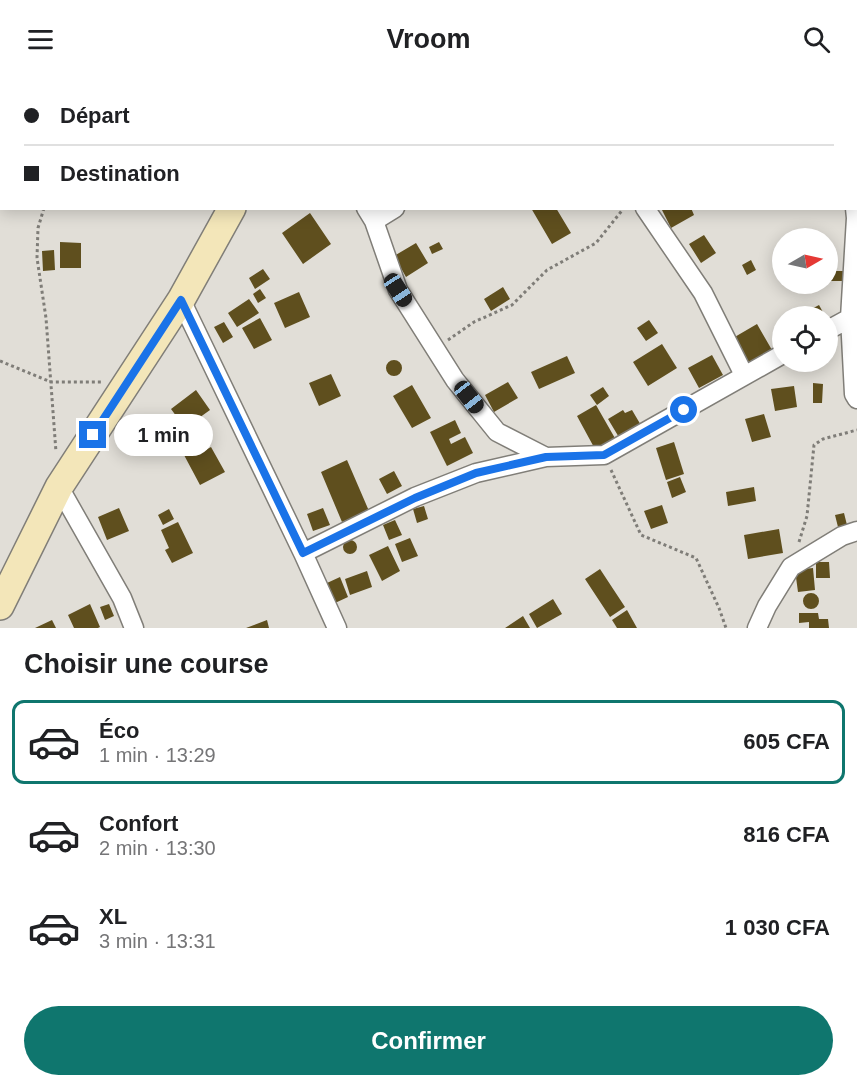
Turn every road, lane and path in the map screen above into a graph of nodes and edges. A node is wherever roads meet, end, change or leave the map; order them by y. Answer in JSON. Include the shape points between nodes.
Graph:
{"nodes":[{"id":1,"x":43,"y":210,"type":"edge"},
{"id":2,"x":231,"y":210,"type":"edge"},
{"id":3,"x":388,"y":210,"type":"edge"},
{"id":4,"x":622,"y":210,"type":"edge"},
{"id":5,"x":646,"y":210,"type":"edge"},
{"id":6,"x":855,"y":210,"type":"edge"},
{"id":7,"x":370,"y":215,"type":"edge"},
{"id":8,"x":181,"y":300,"type":"junction"},
{"id":9,"x":850,"y":318,"type":"junction"},
{"id":10,"x":838,"y":325,"type":"edge"},
{"id":11,"x":435,"y":348,"type":"junction"},
{"id":12,"x":772,"y":360,"type":"edge"},
{"id":13,"x":0,"y":361,"type":"edge"},
{"id":14,"x":744,"y":375,"type":"junction"},
{"id":15,"x":51,"y":382,"type":"junction"},
{"id":16,"x":127,"y":382,"type":"junction"},
{"id":17,"x":857,"y":399,"type":"edge"},
{"id":18,"x":857,"y":430,"type":"edge"},
{"id":19,"x":56,"y":452,"type":"dead end"},
{"id":20,"x":604,"y":455,"type":"junction"},
{"id":21,"x":546,"y":457,"type":"junction"},
{"id":22,"x":59,"y":487,"type":"junction"},
{"id":23,"x":857,"y":531,"type":"edge"},
{"id":24,"x":303,"y":553,"type":"junction"},
{"id":25,"x":791,"y":567,"type":"junction"},
{"id":26,"x":0,"y":606,"type":"edge"},
{"id":27,"x":134,"y":628,"type":"edge"},
{"id":28,"x":338,"y":628,"type":"edge"},
{"id":29,"x":726,"y":628,"type":"edge"},
{"id":30,"x":757,"y":628,"type":"edge"}],
"edges":[{"from":1,"to":15,"type":"path","via":[[37,258]]},
{"from":2,"to":8,"type":"main road"},
{"from":3,"to":7,"type":"street"},
{"from":4,"to":11,"type":"path","via":[[596,243],[547,270],[512,305],[474,322]]},
{"from":5,"to":14,"type":"street","via":[[703,293]]},
{"from":6,"to":9,"type":"street"},
{"from":7,"to":11,"type":"street","via":[[398,290]]},
{"from":8,"to":16,"type":"main road"},
{"from":8,"to":24,"type":"street"},
{"from":9,"to":10,"type":"street"},
{"from":9,"to":17,"type":"street"},
{"from":11,"to":21,"type":"street","via":[[497,432]]},
{"from":12,"to":14,"type":"street"},
{"from":13,"to":15,"type":"path"},
{"from":14,"to":20,"type":"street"},
{"from":15,"to":16,"type":"path"},
{"from":15,"to":19,"type":"path"},
{"from":16,"to":22,"type":"main road"},
{"from":18,"to":25,"type":"path","via":[[814,445],[807,516]]},
{"from":20,"to":21,"type":"street"},
{"from":20,"to":29,"type":"path","via":[[641,535],[696,558]]},
{"from":21,"to":24,"type":"street","via":[[476,473]]},
{"from":22,"to":26,"type":"main road"},
{"from":22,"to":27,"type":"street","via":[[122,598]]},
{"from":23,"to":25,"type":"street"},
{"from":24,"to":28,"type":"street"},
{"from":25,"to":30,"type":"street"}]}
